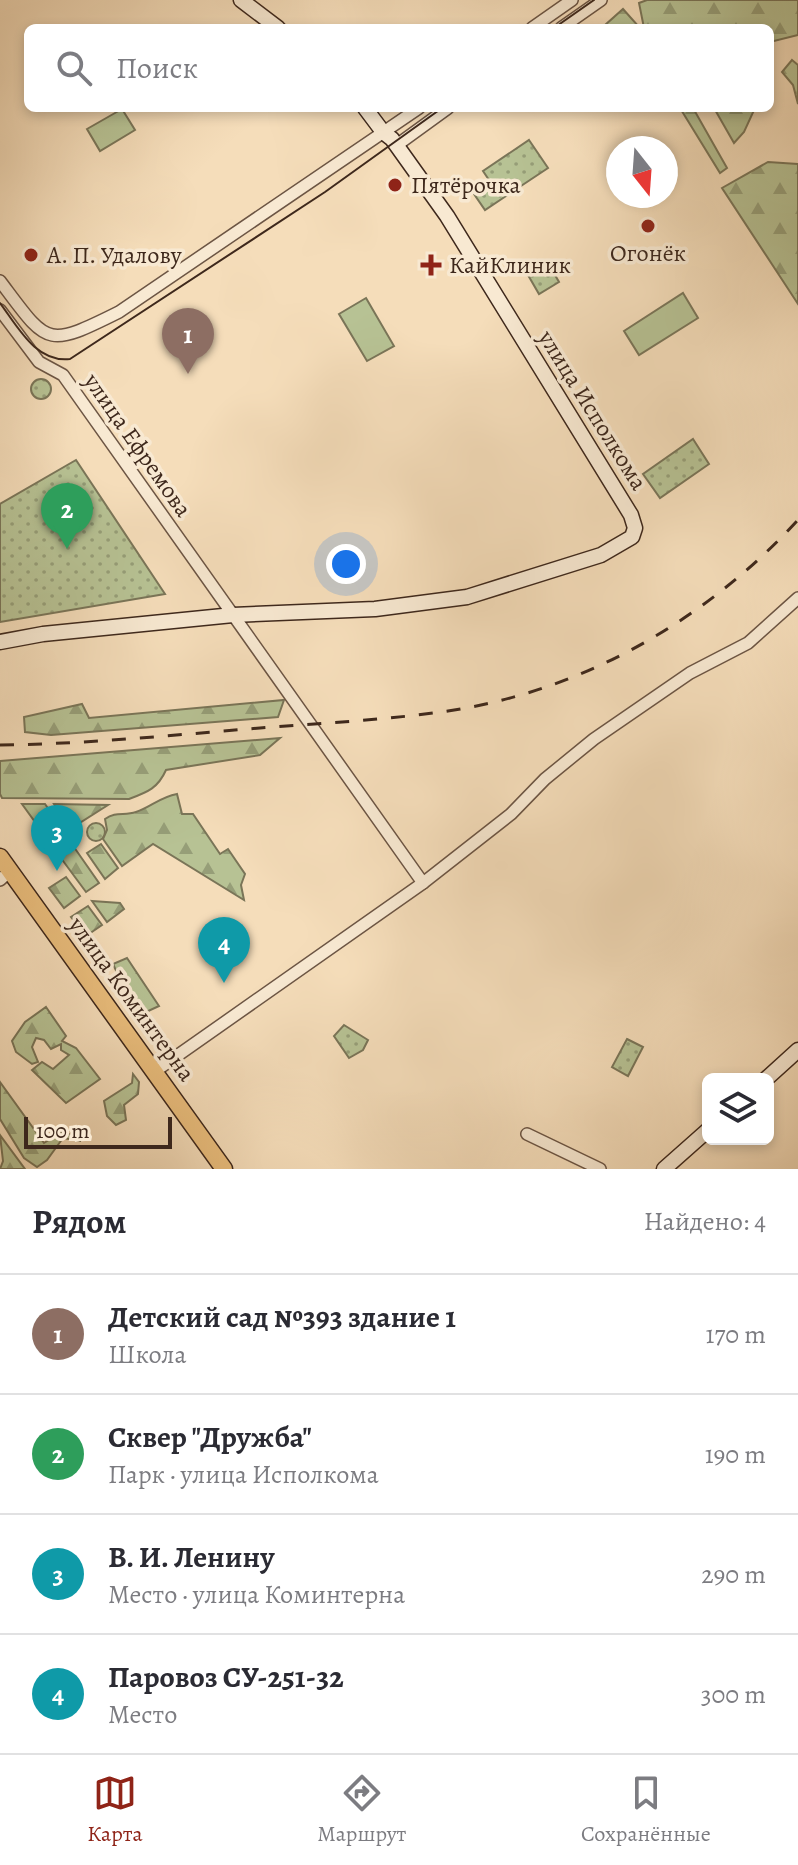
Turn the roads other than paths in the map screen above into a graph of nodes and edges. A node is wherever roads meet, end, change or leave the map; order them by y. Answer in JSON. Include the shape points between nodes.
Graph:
{"nodes":[{"id":1,"x":241,"y":0,"type":"edge"},
{"id":2,"x":572,"y":0,"type":"edge"},
{"id":3,"x":601,"y":0,"type":"edge"},
{"id":4,"x":273,"y":24,"type":"edge"},
{"id":5,"x":538,"y":24,"type":"edge"},
{"id":6,"x":567,"y":24,"type":"edge"},
{"id":7,"x":368,"y":112,"type":"edge"},
{"id":8,"x":413,"y":112,"type":"edge"},
{"id":9,"x":442,"y":112,"type":"edge"},
{"id":10,"x":383,"y":132,"type":"junction"},
{"id":11,"x":397,"y":145,"type":"junction"},
{"id":12,"x":0,"y":281,"type":"edge"},
{"id":13,"x":0,"y":310,"type":"edge"},
{"id":14,"x":798,"y":598,"type":"edge"},
{"id":15,"x":233,"y":615,"type":"junction"},
{"id":16,"x":0,"y":642,"type":"edge"},
{"id":17,"x":0,"y":857,"type":"edge"},
{"id":18,"x":5,"y":876,"type":"edge"},
{"id":19,"x":423,"y":883,"type":"junction"},
{"id":20,"x":798,"y":1050,"type":"edge"},
{"id":21,"x":154,"y":1072,"type":"junction"},
{"id":22,"x":773,"y":1073,"type":"edge"},
{"id":23,"x":527,"y":1134,"type":"dead end"},
{"id":24,"x":702,"y":1135,"type":"edge"},
{"id":25,"x":224,"y":1169,"type":"edge"},
{"id":26,"x":600,"y":1169,"type":"edge"},
{"id":27,"x":664,"y":1169,"type":"edge"}],
"edges":[{"from":1,"to":4,"type":"street"},
{"from":2,"to":5,"type":"street"},
{"from":3,"to":6,"type":"street"},
{"from":7,"to":10,"type":"street","name":"улица Исполкома"},
{"from":8,"to":10,"type":"street"},
{"from":9,"to":11,"type":"street"},
{"from":10,"to":11,"type":"street","name":"улица Исполкома"},
{"from":10,"to":12,"type":"street","via":[[119,312],[74,334],[46,336]]},
{"from":11,"to":15,"type":"street","name":"улица Исполкома","via":[[447,216],[631,515],[632,537],[601,555],[467,597],[375,609]]},
{"from":13,"to":15,"type":"street","name":"улица Ефремова","via":[[39,362],[63,375]]},
{"from":14,"to":19,"type":"street","via":[[748,643],[614,725]]},
{"from":15,"to":16,"type":"street","name":"улица Исполкома"},
{"from":15,"to":19,"type":"street","name":"улица Ефремова"},
{"from":17,"to":18,"type":"main road","name":"улица Коминтерна"},
{"from":18,"to":21,"type":"main road","name":"улица Коминтерна"},
{"from":19,"to":21,"type":"street"},
{"from":20,"to":22,"type":"street"},
{"from":21,"to":25,"type":"main road","name":"улица Коминтерна"},
{"from":23,"to":26,"type":"street"},
{"from":24,"to":27,"type":"street"}]}
